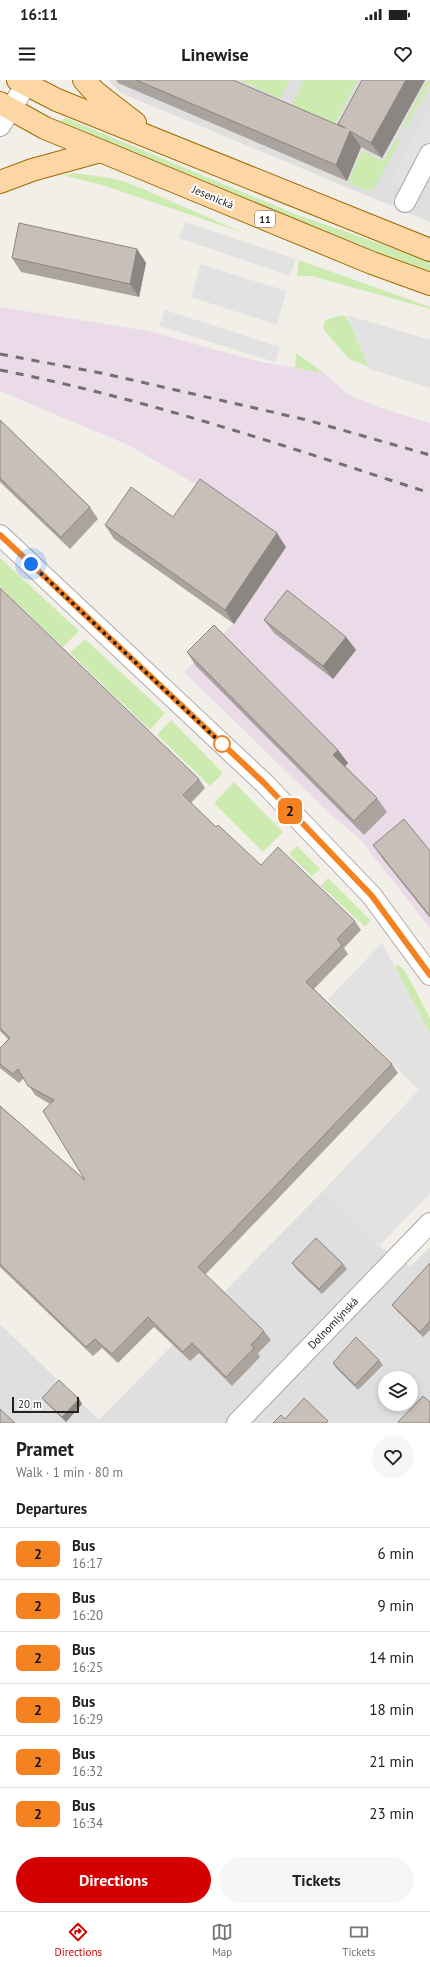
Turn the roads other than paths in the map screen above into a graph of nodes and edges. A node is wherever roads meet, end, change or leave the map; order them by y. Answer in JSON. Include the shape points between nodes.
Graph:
{"nodes":[{"id":1,"x":84,"y":80,"type":"edge"},
{"id":2,"x":24,"y":81,"type":"edge"},
{"id":3,"x":4,"y":113,"type":"edge"},
{"id":4,"x":157,"y":140,"type":"junction"},
{"id":5,"x":101,"y":151,"type":"junction"},
{"id":6,"x":430,"y":154,"type":"edge"},
{"id":7,"x":0,"y":182,"type":"edge"},
{"id":8,"x":405,"y":202,"type":"dead end"},
{"id":9,"x":430,"y":250,"type":"edge"},
{"id":10,"x":430,"y":284,"type":"edge"},
{"id":11,"x":0,"y":535,"type":"edge"},
{"id":12,"x":430,"y":975,"type":"edge"},
{"id":13,"x":430,"y":1222,"type":"edge"},
{"id":14,"x":237,"y":1423,"type":"edge"}],
"edges":[{"from":1,"to":4,"type":"main road","via":[[95,92]]},
{"from":2,"to":3,"type":"street"},
{"from":2,"to":4,"type":"main road","via":[[57,100]]},
{"from":3,"to":5,"type":"main road","name":"Jesenická","number":"11"},
{"from":4,"to":9,"type":"main road"},
{"from":5,"to":7,"type":"main road","via":[[32,170]]},
{"from":5,"to":10,"type":"main road","name":"Jesenická","number":"11","via":[[372,263]]},
{"from":6,"to":8,"type":"street"},
{"from":11,"to":12,"type":"street","via":[[264,783],[372,896]]},
{"from":13,"to":14,"type":"street","name":"Dolnomlýnská"}]}
